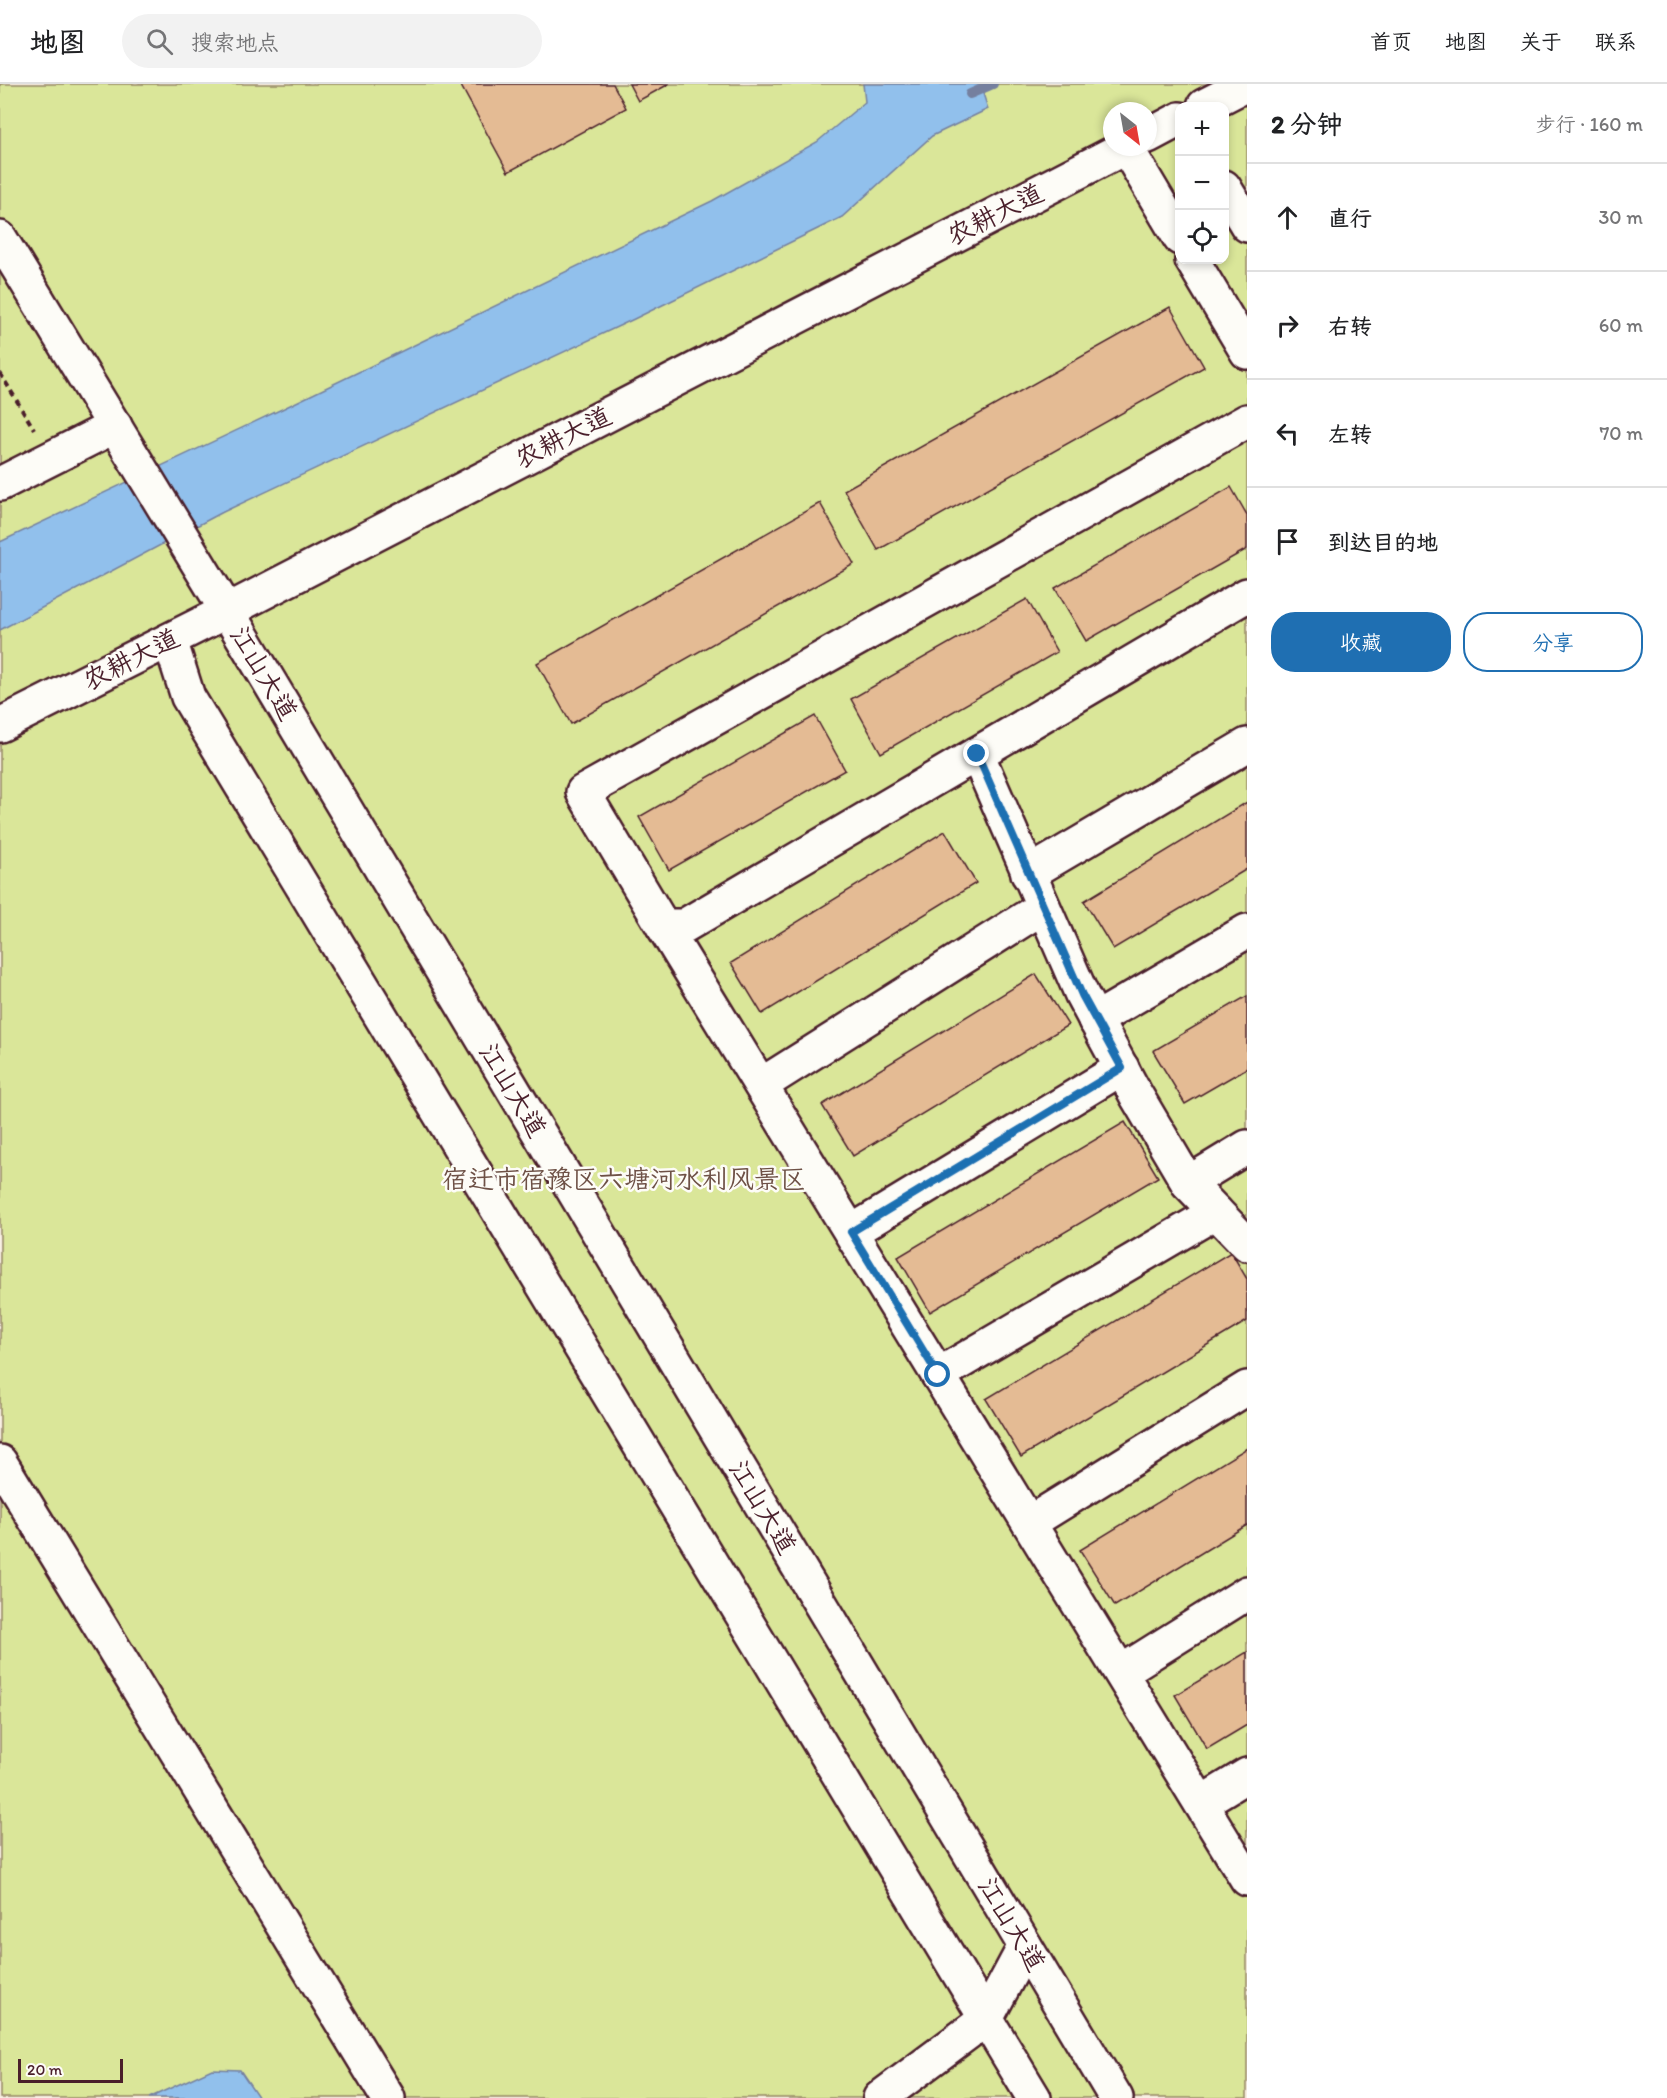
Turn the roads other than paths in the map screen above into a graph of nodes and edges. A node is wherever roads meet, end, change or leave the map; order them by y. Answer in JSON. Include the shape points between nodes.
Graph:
{"nodes":[{"id":1,"x":1247,"y":84,"type":"edge"},
{"id":2,"x":1212,"y":102,"type":"edge"},
{"id":3,"x":1175,"y":121,"type":"edge"},
{"id":4,"x":1157,"y":131,"type":"edge"},
{"id":5,"x":1108,"y":156,"type":"edge"},
{"id":6,"x":1131,"y":156,"type":"edge"},
{"id":7,"x":1229,"y":195,"type":"edge"},
{"id":8,"x":1247,"y":225,"type":"edge"},
{"id":9,"x":1175,"y":231,"type":"edge"},
{"id":10,"x":0,"y":238,"type":"edge"},
{"id":11,"x":1194,"y":264,"type":"edge"},
{"id":12,"x":1247,"y":352,"type":"edge"},
{"id":13,"x":1247,"y":421,"type":"edge"},
{"id":14,"x":118,"y":432,"type":"junction"},
{"id":15,"x":0,"y":484,"type":"edge"},
{"id":16,"x":1247,"y":596,"type":"edge"},
{"id":17,"x":221,"y":602,"type":"junction"},
{"id":18,"x":170,"y":640,"type":"junction"},
{"id":19,"x":0,"y":725,"type":"edge"},
{"id":20,"x":1247,"y":745,"type":"edge"},
{"id":21,"x":977,"y":754,"type":"junction"},
{"id":22,"x":1028,"y":874,"type":"junction"},
{"id":23,"x":1043,"y":907,"type":"junction"},
{"id":24,"x":663,"y":926,"type":"junction"},
{"id":25,"x":1247,"y":931,"type":"edge"},
{"id":26,"x":1095,"y":1020,"type":"junction"},
{"id":27,"x":1122,"y":1068,"type":"junction"},
{"id":28,"x":761,"y":1085,"type":"junction"},
{"id":29,"x":1247,"y":1147,"type":"edge"},
{"id":30,"x":1188,"y":1183,"type":"junction"},
{"id":31,"x":1216,"y":1212,"type":"junction"},
{"id":32,"x":851,"y":1232,"type":"junction"},
{"id":33,"x":1247,"y":1244,"type":"edge"},
{"id":34,"x":938,"y":1375,"type":"junction"},
{"id":35,"x":1247,"y":1388,"type":"edge"},
{"id":36,"x":0,"y":1462,"type":"edge"},
{"id":37,"x":1029,"y":1523,"type":"junction"},
{"id":38,"x":1247,"y":1593,"type":"edge"},
{"id":39,"x":1120,"y":1672,"type":"junction"},
{"id":40,"x":1247,"y":1775,"type":"edge"},
{"id":41,"x":1201,"y":1803,"type":"junction"},
{"id":42,"x":1247,"y":1879,"type":"edge"},
{"id":43,"x":1025,"y":1946,"type":"junction"},
{"id":44,"x":986,"y":2019,"type":"junction"},
{"id":45,"x":388,"y":2098,"type":"edge"},
{"id":46,"x":880,"y":2098,"type":"edge"},
{"id":47,"x":1034,"y":2098,"type":"edge"},
{"id":48,"x":1116,"y":2098,"type":"edge"}],
"edges":[{"from":1,"to":2,"type":"main road"},
{"from":3,"to":4,"type":"main road"},
{"from":5,"to":17,"type":"main road","name":"农耕大道"},
{"from":6,"to":9,"type":"main road"},
{"from":7,"to":8,"type":"main road"},
{"from":10,"to":14,"type":"main road","name":"江山大道"},
{"from":11,"to":12,"type":"main road"},
{"from":13,"to":24,"type":"main road","via":[[583,792]]},
{"from":14,"to":15,"type":"main road"},
{"from":14,"to":17,"type":"main road","name":"江山大道"},
{"from":16,"to":21,"type":"main road"},
{"from":17,"to":18,"type":"main road","name":"农耕大道"},
{"from":17,"to":43,"type":"main road","name":"江山大道"},
{"from":18,"to":19,"type":"main road","name":"农耕大道"},
{"from":18,"to":44,"type":"main road","via":[[188,697]]},
{"from":20,"to":22,"type":"main road"},
{"from":21,"to":22,"type":"main road"},
{"from":21,"to":24,"type":"main road","via":[[684,926]]},
{"from":22,"to":23,"type":"main road"},
{"from":23,"to":26,"type":"main road"},
{"from":23,"to":28,"type":"main road"},
{"from":24,"to":28,"type":"main road"},
{"from":25,"to":26,"type":"main road"},
{"from":26,"to":27,"type":"main road"},
{"from":27,"to":30,"type":"main road"},
{"from":27,"to":32,"type":"main road"},
{"from":28,"to":32,"type":"main road"},
{"from":29,"to":30,"type":"main road"},
{"from":30,"to":31,"type":"main road"},
{"from":31,"to":33,"type":"main road"},
{"from":31,"to":34,"type":"main road"},
{"from":32,"to":34,"type":"main road"},
{"from":34,"to":37,"type":"main road"},
{"from":35,"to":37,"type":"main road"},
{"from":36,"to":45,"type":"main road"},
{"from":37,"to":39,"type":"main road"},
{"from":38,"to":39,"type":"main road"},
{"from":39,"to":41,"type":"main road"},
{"from":40,"to":41,"type":"main road"},
{"from":41,"to":42,"type":"main road"},
{"from":43,"to":44,"type":"main road"},
{"from":43,"to":48,"type":"main road","name":"江山大道"},
{"from":44,"to":46,"type":"main road"},
{"from":44,"to":47,"type":"main road"}]}
